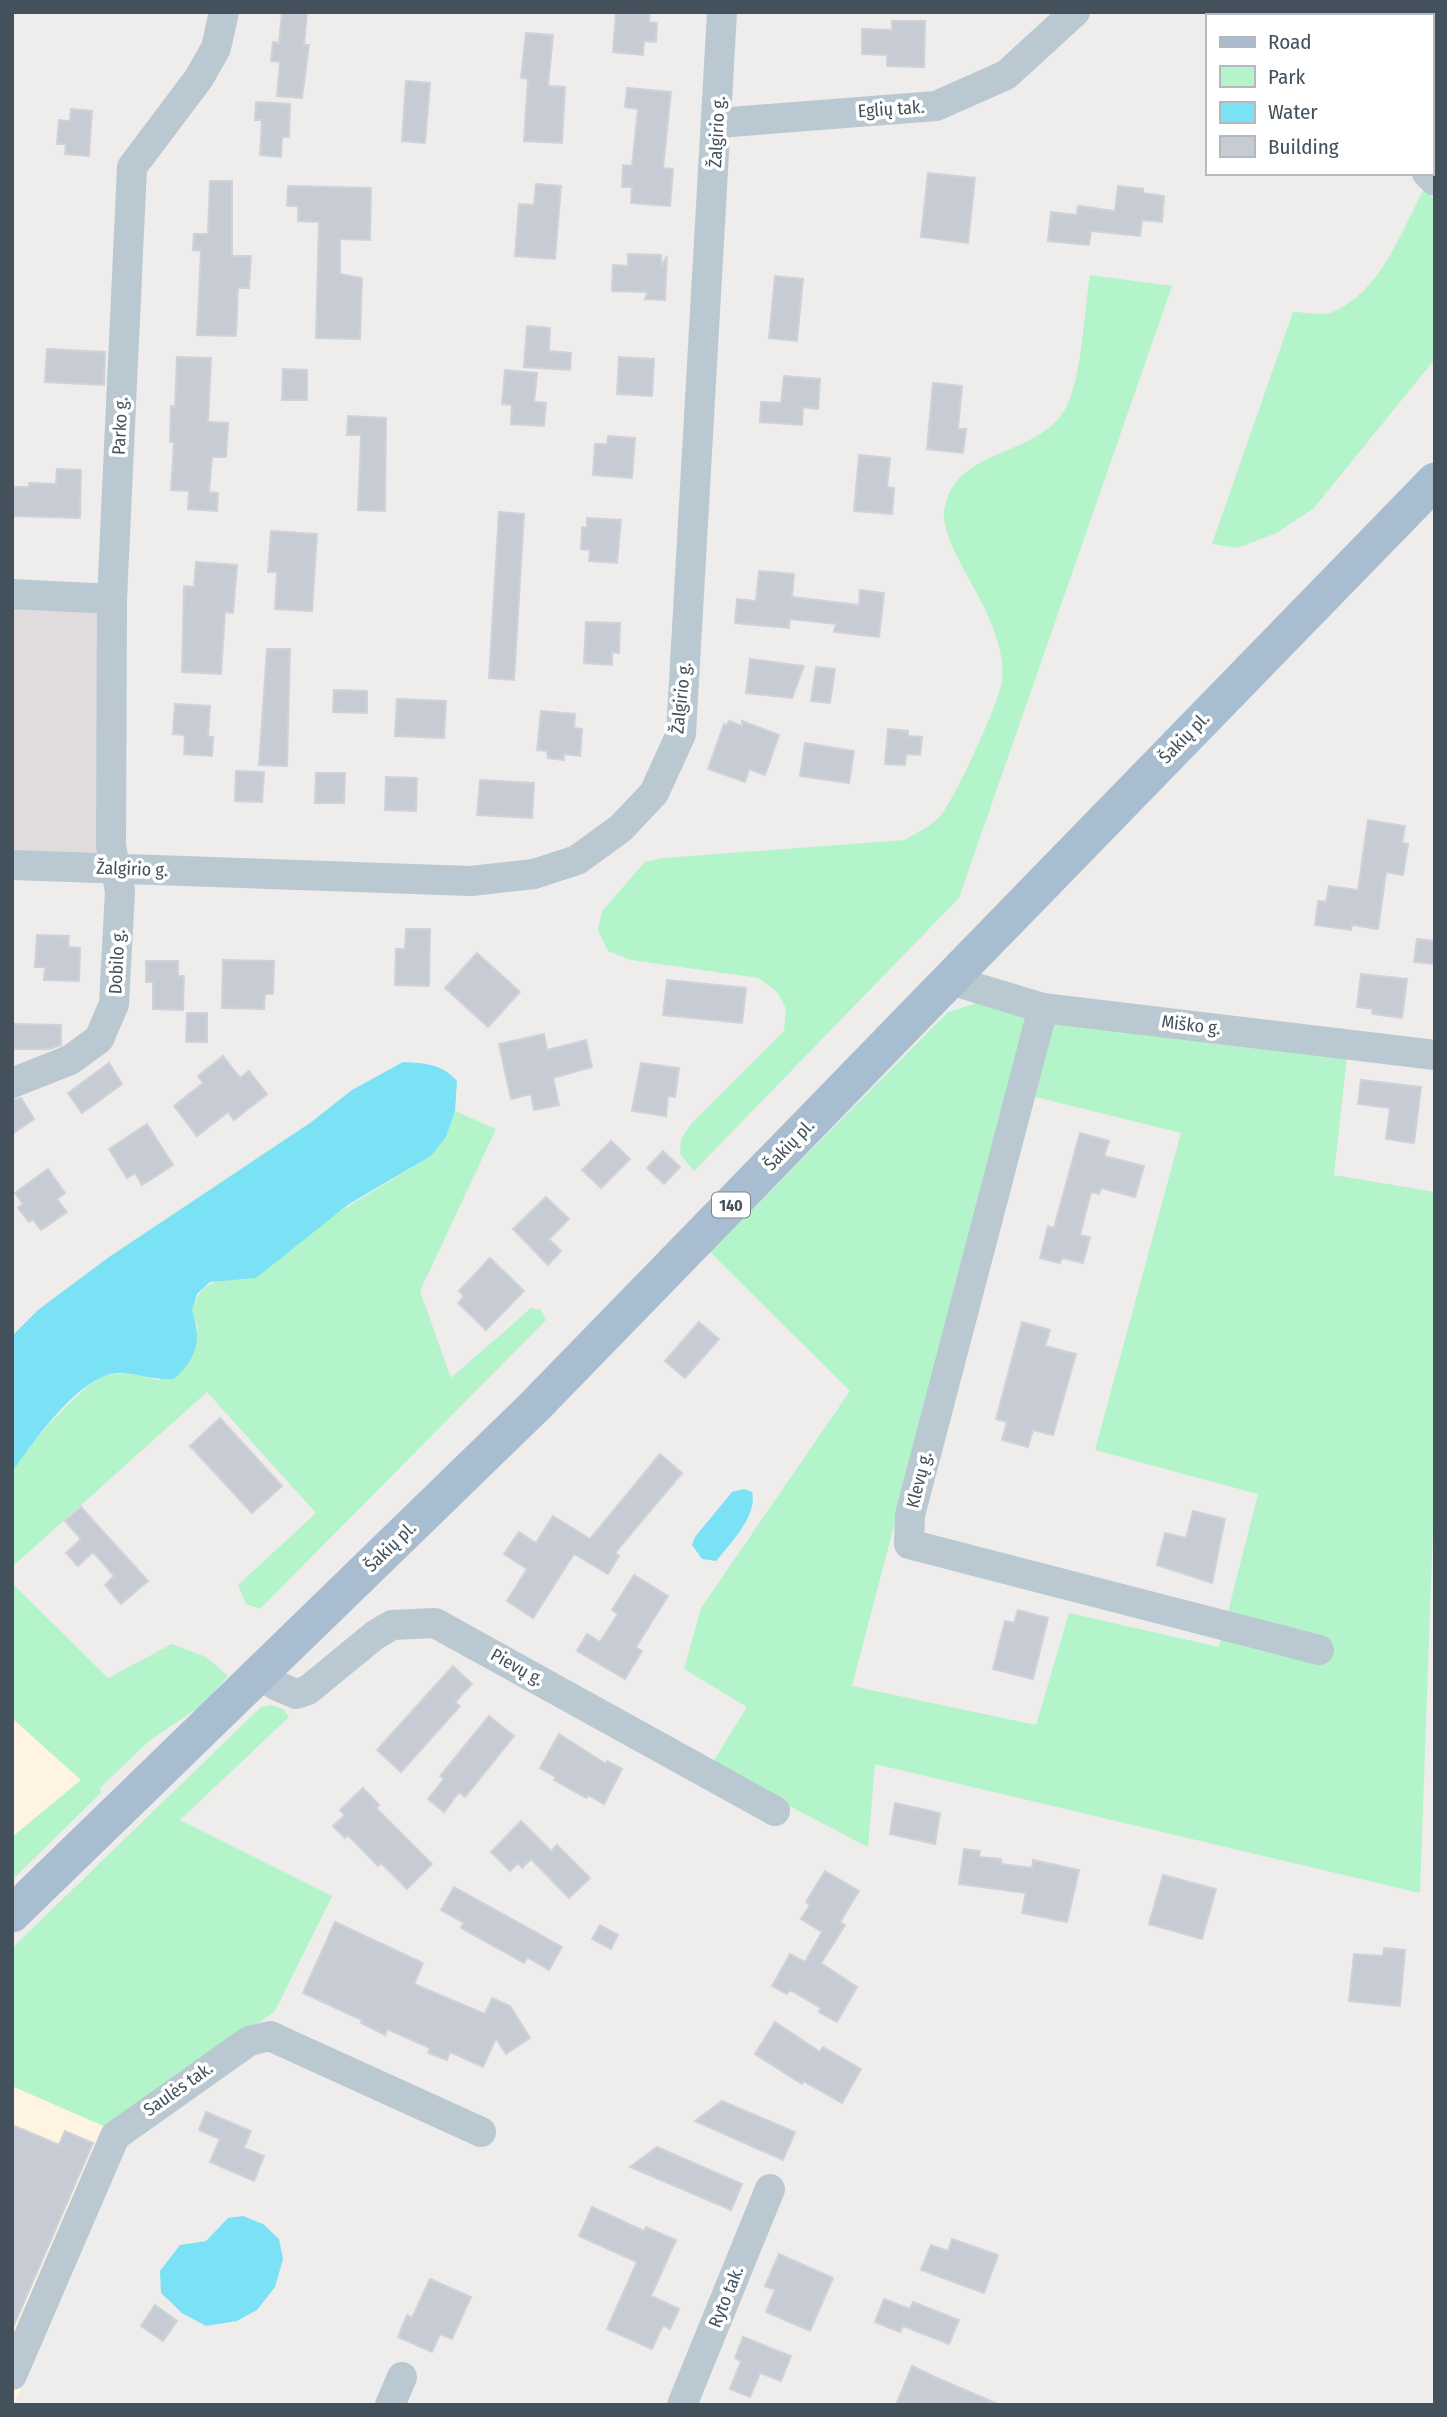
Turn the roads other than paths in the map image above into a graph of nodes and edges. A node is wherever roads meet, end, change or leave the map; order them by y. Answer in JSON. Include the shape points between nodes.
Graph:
{"nodes":[{"id":1,"x":224,"y":12,"type":"edge"},
{"id":2,"x":722,"y":12,"type":"edge"},
{"id":3,"x":1075,"y":12,"type":"edge"},
{"id":4,"x":718,"y":123,"type":"junction"},
{"id":5,"x":1435,"y":481,"type":"edge"},
{"id":6,"x":12,"y":594,"type":"edge"},
{"id":7,"x":111,"y":599,"type":"junction"},
{"id":8,"x":12,"y":865,"type":"edge"},
{"id":9,"x":116,"y":868,"type":"junction"},
{"id":10,"x":950,"y":980,"type":"junction"},
{"id":11,"x":1043,"y":1008,"type":"junction"},
{"id":12,"x":1435,"y":1055,"type":"edge"},
{"id":13,"x":12,"y":1083,"type":"edge"},
{"id":14,"x":1319,"y":1650,"type":"dead end"},
{"id":15,"x":262,"y":1672,"type":"junction"},
{"id":16,"x":775,"y":1811,"type":"dead end"},
{"id":17,"x":12,"y":1914,"type":"edge"},
{"id":18,"x":481,"y":2132,"type":"dead end"},
{"id":19,"x":770,"y":2189,"type":"dead end"},
{"id":20,"x":12,"y":2375,"type":"edge"},
{"id":21,"x":402,"y":2377,"type":"dead end"},
{"id":22,"x":390,"y":2405,"type":"edge"},
{"id":23,"x":682,"y":2405,"type":"edge"}],
"edges":[{"from":1,"to":7,"type":"street","name":"Parko g.","via":[[216,48],[205,68],[132,167]]},
{"from":2,"to":4,"type":"street","name":"Žalgirio g."},
{"from":3,"to":4,"type":"street","name":"Eglių tak.","via":[[1006,75],[936,106]]},
{"from":4,"to":9,"type":"street","name":"Žalgirio g.","via":[[681,734],[654,793],[621,828],[576,860],[534,874],[471,881]]},
{"from":5,"to":10,"type":"main road","name":"Šakių pl.","number":"140"},
{"from":6,"to":7,"type":"street"},
{"from":7,"to":9,"type":"street","name":"Parko g.","via":[[111,846]]},
{"from":8,"to":9,"type":"street","name":"Žalgirio g."},
{"from":9,"to":13,"type":"street","name":"Dobilo g.","via":[[120,891],[118,968],[114,1004],[99,1039],[70,1060]]},
{"from":10,"to":11,"type":"street","name":"Miško g."},
{"from":10,"to":15,"type":"main road","name":"Šakių pl.","number":"140","via":[[534,1406]]},
{"from":11,"to":12,"type":"street","name":"Miško g."},
{"from":11,"to":14,"type":"street","name":"Klevų g.","via":[[910,1515],[909,1544]]},
{"from":15,"to":16,"type":"street","name":"Pievų g.","via":[[275,1685],[296,1694],[308,1690],[392,1625],[435,1623]]},
{"from":15,"to":17,"type":"main road","name":"Šakių pl.","number":"140"},
{"from":18,"to":20,"type":"street","name":"Saulės tak.","via":[[270,2036],[249,2041],[115,2136]]},
{"from":19,"to":23,"type":"street","name":"Ryto tak."},
{"from":21,"to":22,"type":"street"}]}
